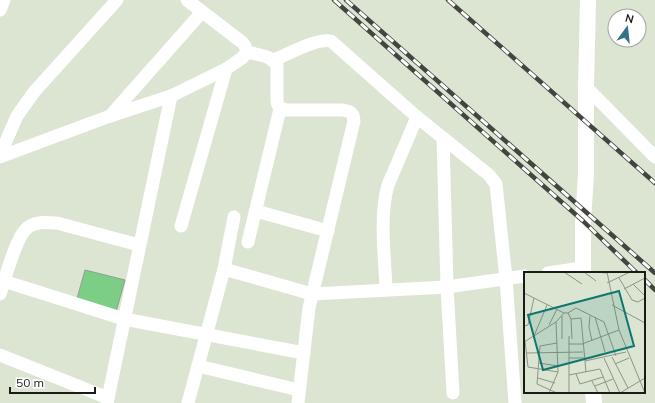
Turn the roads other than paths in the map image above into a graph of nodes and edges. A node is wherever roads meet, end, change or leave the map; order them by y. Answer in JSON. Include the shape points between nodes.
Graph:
{"nodes":[{"id":1,"x":4,"y":0,"type":"edge"},
{"id":2,"x":117,"y":0,"type":"edge"},
{"id":3,"x":187,"y":0,"type":"edge"},
{"id":4,"x":588,"y":0,"type":"edge"},
{"id":5,"x":0,"y":10,"type":"edge"},
{"id":6,"x":202,"y":12,"type":"junction"},
{"id":7,"x":247,"y":52,"type":"junction"},
{"id":8,"x":274,"y":60,"type":"junction"},
{"id":9,"x":226,"y":69,"type":"junction"},
{"id":10,"x":586,"y":87,"type":"junction"},
{"id":11,"x":171,"y":96,"type":"junction"},
{"id":12,"x":280,"y":108,"type":"junction"},
{"id":13,"x":110,"y":116,"type":"junction"},
{"id":14,"x":417,"y":117,"type":"junction"},
{"id":15,"x":443,"y":138,"type":"junction"},
{"id":16,"x":0,"y":156,"type":"edge"},
{"id":17,"x":655,"y":157,"type":"edge"},
{"id":18,"x":256,"y":211,"type":"junction"},
{"id":19,"x":234,"y":217,"type":"dead end"},
{"id":20,"x":180,"y":226,"type":"dead end"},
{"id":21,"x":328,"y":231,"type":"junction"},
{"id":22,"x":248,"y":242,"type":"dead end"},
{"id":23,"x":139,"y":245,"type":"junction"},
{"id":24,"x":224,"y":269,"type":"junction"},
{"id":25,"x":583,"y":271,"type":"edge"},
{"id":26,"x":566,"y":272,"type":"edge"},
{"id":27,"x":524,"y":276,"type":"edge"},
{"id":28,"x":506,"y":279,"type":"junction"},
{"id":29,"x":1,"y":285,"type":"edge"},
{"id":30,"x":447,"y":287,"type":"junction"},
{"id":31,"x":386,"y":290,"type":"junction"},
{"id":32,"x":312,"y":294,"type":"junction"},
{"id":33,"x":124,"y":319,"type":"junction"},
{"id":34,"x":206,"y":334,"type":"junction"},
{"id":35,"x":304,"y":353,"type":"junction"},
{"id":36,"x":0,"y":355,"type":"edge"},
{"id":37,"x":198,"y":366,"type":"junction"},
{"id":38,"x":453,"y":393,"type":"dead end"},
{"id":39,"x":593,"y":393,"type":"edge"},
{"id":40,"x":298,"y":397,"type":"edge"},
{"id":41,"x":107,"y":400,"type":"edge"},
{"id":42,"x":188,"y":403,"type":"edge"},
{"id":43,"x":515,"y":403,"type":"edge"},
{"id":44,"x":594,"y":403,"type":"edge"}],
"edges":[{"from":1,"to":5,"type":"street"},
{"from":2,"to":16,"type":"street","via":[[30,97],[17,116]]},
{"from":3,"to":6,"type":"street"},
{"from":4,"to":10,"type":"street"},
{"from":6,"to":7,"type":"street","via":[[243,43]]},
{"from":6,"to":13,"type":"street"},
{"from":7,"to":8,"type":"street"},
{"from":7,"to":9,"type":"street"},
{"from":8,"to":12,"type":"street","via":[[277,65],[277,101]]},
{"from":8,"to":14,"type":"street","via":[[315,42],[331,41]]},
{"from":9,"to":11,"type":"street"},
{"from":9,"to":20,"type":"street"},
{"from":10,"to":17,"type":"street"},
{"from":10,"to":25,"type":"street"},
{"from":11,"to":13,"type":"street"},
{"from":11,"to":23,"type":"street"},
{"from":12,"to":18,"type":"street"},
{"from":12,"to":21,"type":"street","via":[[342,110],[353,115],[354,121]]},
{"from":13,"to":16,"type":"street"},
{"from":14,"to":15,"type":"street"},
{"from":14,"to":31,"type":"street","via":[[385,195],[383,216]]},
{"from":15,"to":28,"type":"street","via":[[489,175],[496,184]]},
{"from":15,"to":30,"type":"street"},
{"from":18,"to":21,"type":"street"},
{"from":18,"to":22,"type":"street"},
{"from":19,"to":24,"type":"street"},
{"from":21,"to":32,"type":"street"},
{"from":23,"to":29,"type":"street","via":[[57,223],[35,224],[25,230],[17,244]]},
{"from":23,"to":33,"type":"street"},
{"from":24,"to":32,"type":"street"},
{"from":24,"to":34,"type":"street"},
{"from":25,"to":26,"type":"street"},
{"from":27,"to":28,"type":"street"},
{"from":28,"to":30,"type":"street"},
{"from":28,"to":43,"type":"street"},
{"from":29,"to":33,"type":"street"},
{"from":30,"to":31,"type":"street"},
{"from":30,"to":38,"type":"street"},
{"from":31,"to":32,"type":"street"},
{"from":32,"to":35,"type":"street"},
{"from":33,"to":34,"type":"street"},
{"from":33,"to":41,"type":"street"},
{"from":34,"to":35,"type":"street"},
{"from":34,"to":37,"type":"street"},
{"from":35,"to":40,"type":"street"},
{"from":36,"to":41,"type":"street"},
{"from":37,"to":40,"type":"street"},
{"from":37,"to":42,"type":"street"},
{"from":39,"to":44,"type":"street"}]}
